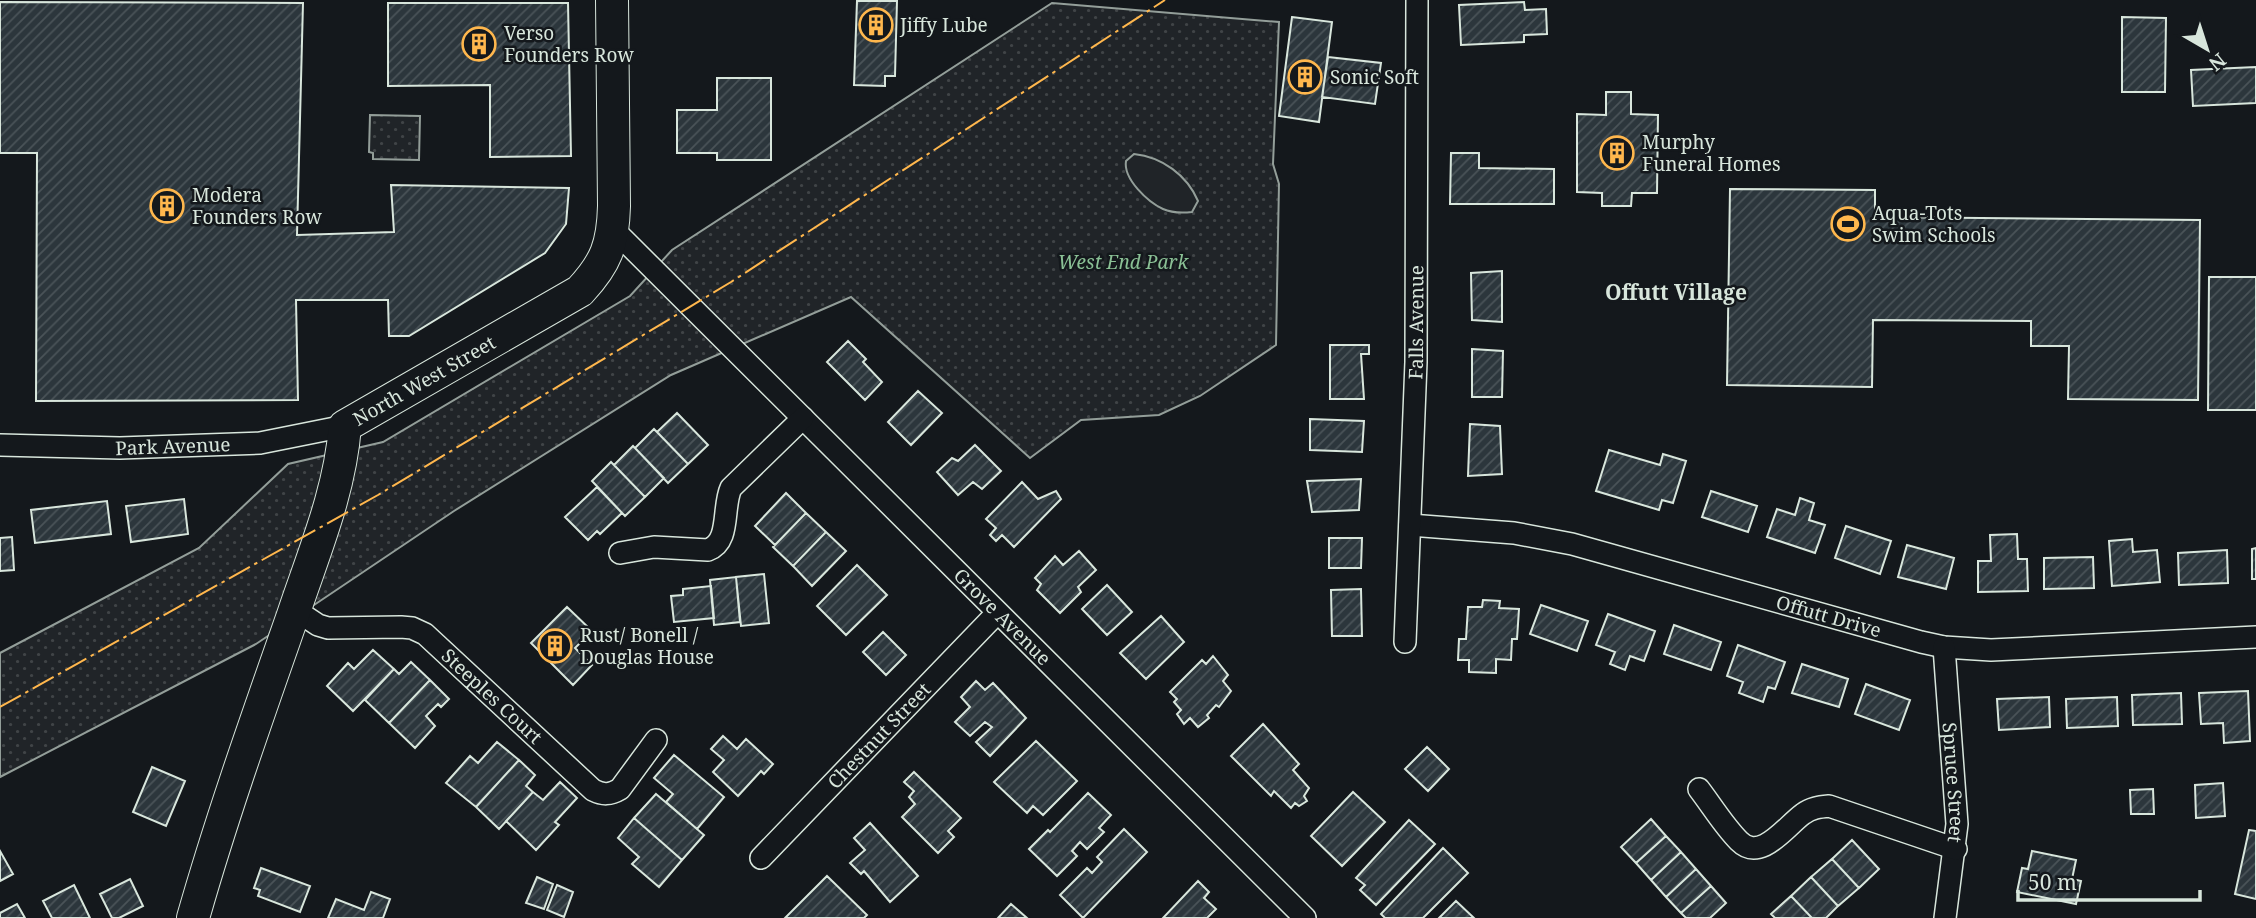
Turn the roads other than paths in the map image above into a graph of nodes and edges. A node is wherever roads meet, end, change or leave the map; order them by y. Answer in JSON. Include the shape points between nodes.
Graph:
{"nodes":[{"id":1,"x":612,"y":0,"type":"edge"},
{"id":2,"x":1417,"y":0,"type":"edge"},
{"id":3,"x":614,"y":230,"type":"junction"},
{"id":4,"x":803,"y":418,"type":"junction"},
{"id":5,"x":345,"y":426,"type":"junction"},
{"id":6,"x":0,"y":445,"type":"edge"},
{"id":7,"x":1410,"y":525,"type":"junction"},
{"id":8,"x":620,"y":553,"type":"dead end"},
{"id":9,"x":294,"y":610,"type":"junction"},
{"id":10,"x":997,"y":613,"type":"junction"},
{"id":11,"x":2256,"y":637,"type":"edge"},
{"id":12,"x":1405,"y":642,"type":"dead end"},
{"id":13,"x":1944,"y":647,"type":"junction"},
{"id":14,"x":656,"y":740,"type":"dead end"},
{"id":15,"x":1699,"y":789,"type":"dead end"},
{"id":16,"x":1956,"y":849,"type":"junction"},
{"id":17,"x":761,"y":858,"type":"dead end"},
{"id":18,"x":193,"y":918,"type":"edge"},
{"id":19,"x":1305,"y":918,"type":"edge"},
{"id":20,"x":1945,"y":918,"type":"edge"}],
"edges":[{"from":1,"to":3,"type":"main road","name":"North West Street"},
{"from":2,"to":7,"type":"street","name":"Falls Avenue","via":[[1416,362]]},
{"from":3,"to":4,"type":"street","name":"Grove Avenue"},
{"from":3,"to":5,"type":"main road","name":"North West Street","via":[[606,258],[580,291]]},
{"from":4,"to":8,"type":"street","via":[[731,488],[722,540],[715,547],[654,547]]},
{"from":4,"to":10,"type":"street","name":"Grove Avenue"},
{"from":5,"to":6,"type":"street","name":"Park Avenue","via":[[260,443],[120,448]]},
{"from":5,"to":9,"type":"main road","name":"North West Street","via":[[339,475]]},
{"from":7,"to":12,"type":"street","name":"Falls Avenue"},
{"from":7,"to":13,"type":"street","name":"Offutt Drive","via":[[1514,533],[1572,544]]},
{"from":9,"to":14,"type":"street","name":"Steeples Court","via":[[328,628],[401,627],[425,634],[601,794],[620,789]]},
{"from":9,"to":18,"type":"main road","name":"North West Street"},
{"from":10,"to":17,"type":"street","name":"Chestnut Street"},
{"from":10,"to":19,"type":"street","name":"Grove Avenue"},
{"from":11,"to":13,"type":"street","name":"Offutt Drive","via":[[1991,650]]},
{"from":13,"to":16,"type":"street","name":"Spruce Street"},
{"from":15,"to":16,"type":"street","via":[[1744,845],[1766,845],[1814,807],[1829,806]]},
{"from":16,"to":20,"type":"street","name":"Spruce Street"}]}
